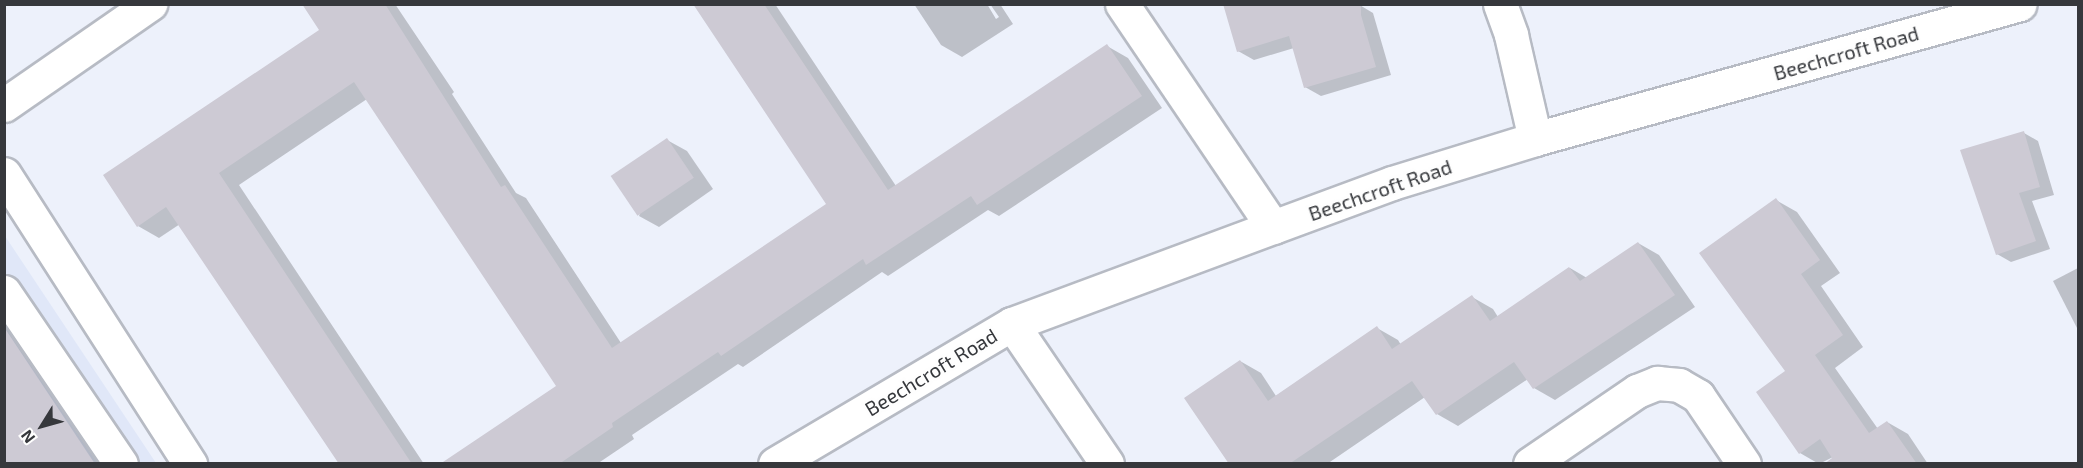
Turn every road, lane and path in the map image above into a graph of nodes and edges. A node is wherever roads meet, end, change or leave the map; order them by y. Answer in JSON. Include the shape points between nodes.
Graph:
{"nodes":[{"id":1,"x":150,"y":4,"type":"edge"},
{"id":2,"x":1122,"y":4,"type":"edge"},
{"id":3,"x":1500,"y":4,"type":"edge"},
{"id":4,"x":2020,"y":4,"type":"edge"},
{"id":5,"x":4,"y":105,"type":"edge"},
{"id":6,"x":1535,"y":139,"type":"junction"},
{"id":7,"x":4,"y":174,"type":"edge"},
{"id":8,"x":1273,"y":227,"type":"junction"},
{"id":9,"x":4,"y":292,"type":"edge"},
{"id":10,"x":1012,"y":324,"type":"junction"},
{"id":11,"x":121,"y":464,"type":"edge"},
{"id":12,"x":190,"y":464,"type":"edge"},
{"id":13,"x":775,"y":464,"type":"edge"},
{"id":14,"x":1107,"y":464,"type":"edge"},
{"id":15,"x":1530,"y":464,"type":"edge"},
{"id":16,"x":1744,"y":464,"type":"edge"}],
"edges":[{"from":1,"to":5,"type":"street"},
{"from":2,"to":8,"type":"street"},
{"from":3,"to":6,"type":"street"},
{"from":4,"to":6,"type":"street","name":"Beechcroft Road"},
{"from":6,"to":8,"type":"street","name":"Beechcroft Road","via":[[1392,183]]},
{"from":7,"to":12,"type":"street"},
{"from":8,"to":10,"type":"street","name":"Beechcroft Road"},
{"from":9,"to":11,"type":"street"},
{"from":10,"to":13,"type":"street","name":"Beechcroft Road"},
{"from":10,"to":14,"type":"street"},
{"from":15,"to":16,"type":"street","via":[[1637,391],[1657,383],[1679,385],[1698,396]]}]}
